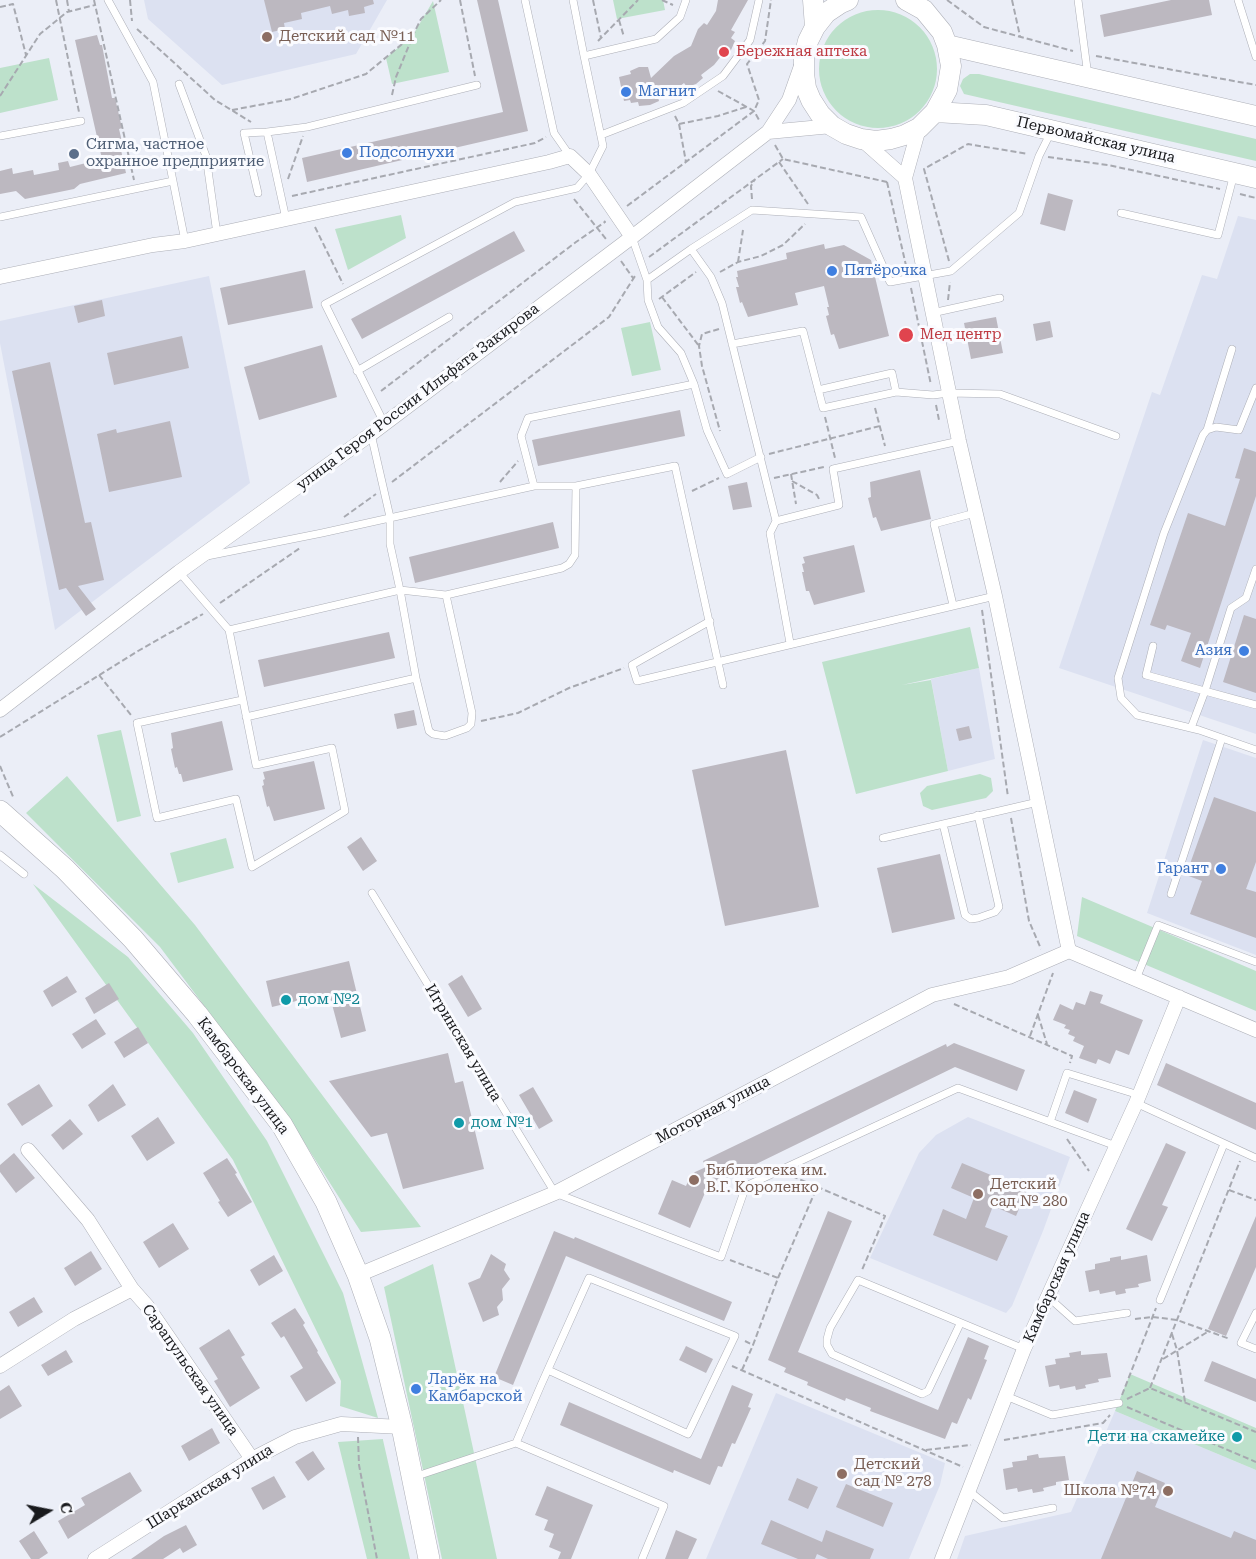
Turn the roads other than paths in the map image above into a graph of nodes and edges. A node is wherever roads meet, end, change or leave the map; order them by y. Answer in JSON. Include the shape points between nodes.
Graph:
{"nodes":[{"id":1,"x":108,"y":0,"type":"edge"},
{"id":2,"x":525,"y":0,"type":"edge"},
{"id":3,"x":573,"y":0,"type":"edge"},
{"id":4,"x":686,"y":0,"type":"edge"},
{"id":5,"x":759,"y":0,"type":"edge"},
{"id":6,"x":813,"y":0,"type":"edge"},
{"id":7,"x":848,"y":0,"type":"edge"},
{"id":8,"x":906,"y":0,"type":"edge"},
{"id":9,"x":1078,"y":0,"type":"edge"},
{"id":10,"x":1238,"y":0,"type":"edge"},
{"id":11,"x":815,"y":27,"type":"junction"},
{"id":12,"x":947,"y":45,"type":"junction"},
{"id":13,"x":584,"y":56,"type":"junction"},
{"id":14,"x":804,"y":57,"type":"junction"},
{"id":15,"x":1256,"y":57,"type":"edge"},
{"id":16,"x":1088,"y":79,"type":"junction"},
{"id":17,"x":179,"y":84,"type":"dead end"},
{"id":18,"x":477,"y":85,"type":"road end"},
{"id":19,"x":935,"y":112,"type":"junction"},
{"id":20,"x":1256,"y":116,"type":"edge"},
{"id":21,"x":81,"y":121,"type":"road end"},
{"id":22,"x":832,"y":126,"type":"junction"},
{"id":23,"x":919,"y":128,"type":"junction"},
{"id":24,"x":1052,"y":130,"type":"junction"},
{"id":25,"x":267,"y":132,"type":"junction"},
{"id":26,"x":768,"y":132,"type":"junction"},
{"id":27,"x":601,"y":135,"type":"junction"},
{"id":28,"x":0,"y":136,"type":"edge"},
{"id":29,"x":861,"y":139,"type":"junction"},
{"id":30,"x":570,"y":156,"type":"junction"},
{"id":31,"x":589,"y":174,"type":"junction"},
{"id":32,"x":905,"y":178,"type":"junction"},
{"id":33,"x":1256,"y":178,"type":"edge"},
{"id":34,"x":173,"y":182,"type":"junction"},
{"id":35,"x":1232,"y":182,"type":"junction"},
{"id":36,"x":258,"y":193,"type":"dead end"},
{"id":37,"x":1121,"y":213,"type":"dead end"},
{"id":38,"x":0,"y":217,"type":"edge"},
{"id":39,"x":286,"y":219,"type":"junction"},
{"id":40,"x":217,"y":234,"type":"junction"},
{"id":41,"x":632,"y":237,"type":"junction"},
{"id":42,"x":185,"y":241,"type":"junction"},
{"id":43,"x":691,"y":249,"type":"junction"},
{"id":44,"x":925,"y":277,"type":"junction"},
{"id":45,"x":0,"y":278,"type":"edge"},
{"id":46,"x":647,"y":280,"type":"junction"},
{"id":47,"x":1000,"y":298,"type":"dead end"},
{"id":48,"x":932,"y":313,"type":"junction"},
{"id":49,"x":450,"y":317,"type":"dead end"},
{"id":50,"x":732,"y":344,"type":"junction"},
{"id":51,"x":1232,"y":349,"type":"dead end"},
{"id":52,"x":357,"y":370,"type":"junction"},
{"id":53,"x":694,"y":384,"type":"junction"},
{"id":54,"x":1256,"y":388,"type":"edge"},
{"id":55,"x":818,"y":390,"type":"junction"},
{"id":56,"x":896,"y":392,"type":"junction"},
{"id":57,"x":949,"y":393,"type":"junction"},
{"id":58,"x":384,"y":423,"type":"junction"},
{"id":59,"x":1207,"y":430,"type":"junction"},
{"id":60,"x":371,"y":434,"type":"junction"},
{"id":61,"x":1116,"y":436,"type":"dead end"},
{"id":62,"x":958,"y":441,"type":"junction"},
{"id":63,"x":761,"y":457,"type":"junction"},
{"id":64,"x":534,"y":486,"type":"junction"},
{"id":65,"x":576,"y":486,"type":"junction"},
{"id":66,"x":975,"y":513,"type":"junction"},
{"id":67,"x":390,"y":517,"type":"junction"},
{"id":68,"x":776,"y":521,"type":"junction"},
{"id":69,"x":199,"y":557,"type":"junction"},
{"id":70,"x":1256,"y":569,"type":"edge"},
{"id":71,"x":179,"y":572,"type":"junction"},
{"id":72,"x":400,"y":590,"type":"junction"},
{"id":73,"x":446,"y":595,"type":"junction"},
{"id":74,"x":995,"y":596,"type":"junction"},
{"id":75,"x":953,"y":605,"type":"junction"},
{"id":76,"x":710,"y":621,"type":"junction"},
{"id":77,"x":229,"y":630,"type":"junction"},
{"id":78,"x":790,"y":643,"type":"junction"},
{"id":79,"x":1153,"y":646,"type":"dead end"},
{"id":80,"x":719,"y":662,"type":"junction"},
{"id":81,"x":416,"y":678,"type":"junction"},
{"id":82,"x":723,"y":685,"type":"dead end"},
{"id":83,"x":1205,"y":691,"type":"junction"},
{"id":84,"x":242,"y":700,"type":"junction"},
{"id":85,"x":1256,"y":705,"type":"edge"},
{"id":86,"x":0,"y":710,"type":"edge"},
{"id":87,"x":246,"y":717,"type":"junction"},
{"id":88,"x":1191,"y":728,"type":"junction"},
{"id":89,"x":1222,"y":738,"type":"junction"},
{"id":90,"x":1256,"y":750,"type":"edge"},
{"id":91,"x":1038,"y":802,"type":"junction"},
{"id":92,"x":7,"y":814,"type":"edge"},
{"id":93,"x":978,"y":815,"type":"junction"},
{"id":94,"x":943,"y":824,"type":"junction"},
{"id":95,"x":883,"y":838,"type":"dead end"},
{"id":96,"x":0,"y":855,"type":"edge"},
{"id":97,"x":24,"y":874,"type":"dead end"},
{"id":98,"x":372,"y":893,"type":"dead end"},
{"id":99,"x":1170,"y":894,"type":"dead end"},
{"id":100,"x":1069,"y":951,"type":"junction"},
{"id":101,"x":1256,"y":962,"type":"edge"},
{"id":102,"x":1136,"y":979,"type":"junction"},
{"id":103,"x":1179,"y":997,"type":"junction"},
{"id":104,"x":1256,"y":1030,"type":"edge"},
{"id":105,"x":1137,"y":1099,"type":"junction"},
{"id":106,"x":1053,"y":1123,"type":"junction"},
{"id":107,"x":1224,"y":1144,"type":"junction"},
{"id":108,"x":1116,"y":1146,"type":"junction"},
{"id":109,"x":28,"y":1150,"type":"dead end"},
{"id":110,"x":1256,"y":1158,"type":"edge"},
{"id":111,"x":555,"y":1194,"type":"junction"},
{"id":112,"x":358,"y":1275,"type":"junction"},
{"id":113,"x":132,"y":1289,"type":"junction"},
{"id":114,"x":1047,"y":1296,"type":"junction"},
{"id":115,"x":1160,"y":1300,"type":"road end"},
{"id":116,"x":1127,"y":1313,"type":"road end"},
{"id":117,"x":1256,"y":1313,"type":"edge"},
{"id":118,"x":960,"y":1324,"type":"junction"},
{"id":119,"x":1024,"y":1349,"type":"junction"},
{"id":120,"x":1256,"y":1349,"type":"edge"},
{"id":121,"x":0,"y":1366,"type":"edge"},
{"id":122,"x":548,"y":1370,"type":"junction"},
{"id":123,"x":1006,"y":1396,"type":"junction"},
{"id":124,"x":1119,"y":1403,"type":"road end"},
{"id":125,"x":402,"y":1427,"type":"junction"},
{"id":126,"x":516,"y":1443,"type":"junction"},
{"id":127,"x":252,"y":1459,"type":"junction"},
{"id":128,"x":412,"y":1478,"type":"junction"},
{"id":129,"x":969,"y":1491,"type":"junction"},
{"id":130,"x":1053,"y":1508,"type":"dead end"},
{"id":131,"x":96,"y":1559,"type":"edge"},
{"id":132,"x":429,"y":1559,"type":"edge"},
{"id":133,"x":642,"y":1559,"type":"edge"},
{"id":134,"x":942,"y":1559,"type":"edge"}],
"edges":[{"from":1,"to":34,"type":"lane","via":[[153,82]]},
{"from":2,"to":30,"type":"lane","via":[[554,133]]},
{"from":3,"to":13,"type":"lane"},
{"from":4,"to":13,"type":"lane","via":[[680,17],[656,39]]},
{"from":5,"to":27,"type":"lane","via":[[750,40],[723,76],[683,103]]},
{"from":6,"to":11,"type":"main road"},
{"from":7,"to":11,"type":"main road","via":[[826,13]]},
{"from":8,"to":12,"type":"main road","via":[[934,20]]},
{"from":9,"to":16,"type":"lane"},
{"from":10,"to":15,"type":"lane"},
{"from":11,"to":14,"type":"main road"},
{"from":12,"to":16,"type":"main road"},
{"from":12,"to":19,"type":"main road","via":[[951,66],[947,90]]},
{"from":13,"to":27,"type":"lane"},
{"from":14,"to":22,"type":"main road","via":[[811,100]]},
{"from":14,"to":26,"type":"street","name":"улица Героя России Ильфата Закирова","via":[[789,100]]},
{"from":16,"to":20,"type":"main road"},
{"from":17,"to":40,"type":"lane","via":[[206,156]]},
{"from":18,"to":25,"type":"lane","via":[[306,127]]},
{"from":19,"to":23,"type":"main road"},
{"from":19,"to":24,"type":"main road","name":"Первомайская улица","via":[[986,115]]},
{"from":21,"to":28,"type":"lane"},
{"from":22,"to":26,"type":"street"},
{"from":22,"to":29,"type":"main road"},
{"from":23,"to":29,"type":"main road","via":[[891,140]]},
{"from":23,"to":32,"type":"street"},
{"from":24,"to":35,"type":"main road","name":"Первомайская улица"},
{"from":24,"to":44,"type":"lane","via":[[1019,213],[951,271]]},
{"from":25,"to":36,"type":"lane","via":[[244,133]]},
{"from":25,"to":39,"type":"lane"},
{"from":26,"to":41,"type":"street","name":"улица Героя России Ильфата Закирова"},
{"from":27,"to":31,"type":"lane","via":[[603,146]]},
{"from":29,"to":32,"type":"street"},
{"from":30,"to":31,"type":"street"},
{"from":30,"to":39,"type":"street"},
{"from":31,"to":41,"type":"street","via":[[608,217]]},
{"from":31,"to":52,"type":"lane","via":[[577,188],[515,202],[325,304]]},
{"from":32,"to":44,"type":"street"},
{"from":33,"to":35,"type":"main road","name":"Первомайская улица"},
{"from":34,"to":38,"type":"lane"},
{"from":34,"to":42,"type":"lane"},
{"from":35,"to":37,"type":"lane","via":[[1218,235]]},
{"from":39,"to":40,"type":"street"},
{"from":40,"to":42,"type":"street"},
{"from":41,"to":46,"type":"lane"},
{"from":41,"to":58,"type":"street","name":"улица Героя России Ильфата Закирова"},
{"from":42,"to":45,"type":"street"},
{"from":43,"to":44,"type":"lane","via":[[752,210],[861,217],[890,282]]},
{"from":43,"to":46,"type":"lane"},
{"from":43,"to":50,"type":"lane","via":[[722,303]]},
{"from":44,"to":48,"type":"street"},
{"from":46,"to":53,"type":"lane","via":[[650,306],[658,327],[681,353]]},
{"from":47,"to":48,"type":"lane"},
{"from":48,"to":57,"type":"street"},
{"from":49,"to":52,"type":"lane"},
{"from":50,"to":55,"type":"lane","via":[[803,331]]},
{"from":50,"to":63,"type":"lane"},
{"from":51,"to":59,"type":"lane"},
{"from":52,"to":58,"type":"lane"},
{"from":53,"to":63,"type":"lane","via":[[707,430],[727,474]]},
{"from":53,"to":64,"type":"lane","via":[[528,418],[521,436]]},
{"from":54,"to":59,"type":"lane","via":[[1239,430],[1222,426]]},
{"from":55,"to":56,"type":"lane","via":[[823,408]]},
{"from":55,"to":56,"type":"lane","via":[[892,373]]},
{"from":56,"to":57,"type":"lane"},
{"from":57,"to":61,"type":"lane","via":[[1000,394]]},
{"from":57,"to":62,"type":"street"},
{"from":58,"to":60,"type":"street","name":"улица Героя России Ильфата Закирова"},
{"from":59,"to":88,"type":"lane","via":[[1164,533],[1118,678],[1121,699],[1137,715]]},
{"from":60,"to":67,"type":"lane"},
{"from":60,"to":69,"type":"street","name":"улица Героя России Ильфата Закирова"},
{"from":62,"to":66,"type":"street"},
{"from":62,"to":68,"type":"lane","via":[[837,466],[833,469],[839,505]]},
{"from":63,"to":68,"type":"lane"},
{"from":64,"to":65,"type":"lane"},
{"from":64,"to":67,"type":"lane"},
{"from":65,"to":73,"type":"lane","via":[[577,544],[569,564],[549,573]]},
{"from":65,"to":76,"type":"lane","via":[[675,466]]},
{"from":66,"to":74,"type":"street"},
{"from":66,"to":75,"type":"lane","via":[[934,524]]},
{"from":67,"to":69,"type":"lane"},
{"from":67,"to":72,"type":"lane","via":[[390,544]]},
{"from":68,"to":78,"type":"lane","via":[[770,533]]},
{"from":69,"to":71,"type":"street","name":"улица Героя России Ильфата Закирова"},
{"from":70,"to":83,"type":"lane","via":[[1246,598],[1231,608]]},
{"from":71,"to":77,"type":"lane"},
{"from":71,"to":86,"type":"street","name":"улица Героя России Ильфата Закирова"},
{"from":72,"to":73,"type":"lane"},
{"from":72,"to":77,"type":"lane"},
{"from":72,"to":81,"type":"lane"},
{"from":73,"to":81,"type":"lane","via":[[472,713],[471,724],[445,736],[429,731]]},
{"from":74,"to":75,"type":"lane"},
{"from":74,"to":91,"type":"street"},
{"from":75,"to":78,"type":"lane"},
{"from":76,"to":80,"type":"lane"},
{"from":76,"to":80,"type":"lane","via":[[632,665],[637,681]]},
{"from":77,"to":84,"type":"lane"},
{"from":78,"to":80,"type":"lane"},
{"from":79,"to":83,"type":"lane","via":[[1146,675]]},
{"from":80,"to":82,"type":"lane"},
{"from":81,"to":87,"type":"lane"},
{"from":83,"to":85,"type":"lane"},
{"from":83,"to":88,"type":"lane"},
{"from":84,"to":87,"type":"lane"},
{"from":84,"to":87,"type":"lane","via":[[137,723],[157,818],[236,799],[252,867],[345,810],[332,748],[256,765]]},
{"from":88,"to":89,"type":"lane"},
{"from":89,"to":90,"type":"lane"},
{"from":89,"to":99,"type":"lane"},
{"from":91,"to":93,"type":"lane"},
{"from":91,"to":100,"type":"street"},
{"from":92,"to":112,"type":"main road","name":"Камбарская улица","via":[[133,939],[282,1125],[326,1202]]},
{"from":93,"to":94,"type":"lane"},
{"from":93,"to":94,"type":"lane","via":[[999,907],[978,918],[965,915]]},
{"from":94,"to":95,"type":"lane"},
{"from":96,"to":97,"type":"lane"},
{"from":98,"to":111,"type":"lane","name":"Игринская улица"},
{"from":100,"to":102,"type":"street"},
{"from":100,"to":111,"type":"street","name":"Моторная улица","via":[[1009,977],[932,995]]},
{"from":101,"to":102,"type":"lane","via":[[1158,925]]},
{"from":102,"to":103,"type":"street"},
{"from":103,"to":104,"type":"street"},
{"from":103,"to":105,"type":"street","name":"Камбарская улица"},
{"from":105,"to":106,"type":"lane","via":[[1067,1073]]},
{"from":105,"to":107,"type":"lane"},
{"from":105,"to":108,"type":"street","name":"Камбарская улица"},
{"from":106,"to":108,"type":"lane"},
{"from":106,"to":111,"type":"lane","via":[[958,1088],[746,1186],[721,1257]]},
{"from":107,"to":110,"type":"lane"},
{"from":107,"to":115,"type":"lane"},
{"from":108,"to":114,"type":"street","name":"Камбарская улица"},
{"from":109,"to":113,"type":"street","via":[[88,1220]]},
{"from":111,"to":112,"type":"street","name":"Моторная улица"},
{"from":112,"to":125,"type":"main road","name":"Камбарская улица","via":[[380,1338]]},
{"from":113,"to":121,"type":"street","name":"Сарапульская улица","via":[[74,1319]]},
{"from":113,"to":127,"type":"street","name":"Сарапульская улица"},
{"from":114,"to":116,"type":"lane","via":[[1074,1321]]},
{"from":114,"to":119,"type":"street","name":"Камбарская улица"},
{"from":117,"to":120,"type":"lane","via":[[1242,1343]]},
{"from":118,"to":118,"type":"lane","via":[[858,1280],[830,1328],[827,1345],[832,1354],[922,1394],[928,1391]]},
{"from":118,"to":119,"type":"lane"},
{"from":119,"to":123,"type":"street","name":"Камбарская улица"},
{"from":122,"to":122,"type":"lane","via":[[590,1278],[735,1336],[688,1434]]},
{"from":122,"to":126,"type":"lane"},
{"from":123,"to":124,"type":"lane","via":[[1052,1415]]},
{"from":123,"to":129,"type":"street","name":"Камбарская улица"},
{"from":125,"to":127,"type":"street","name":"Шарканская улица","via":[[341,1424],[294,1437]]},
{"from":125,"to":128,"type":"main road","name":"Камбарская улица"},
{"from":126,"to":128,"type":"lane"},
{"from":126,"to":133,"type":"lane","via":[[664,1506]]},
{"from":127,"to":131,"type":"street","name":"Шарканская улица"},
{"from":128,"to":132,"type":"main road","name":"Камбарская улица"},
{"from":129,"to":130,"type":"lane","via":[[1003,1518]]},
{"from":129,"to":134,"type":"street","name":"Камбарская улица"}]}
